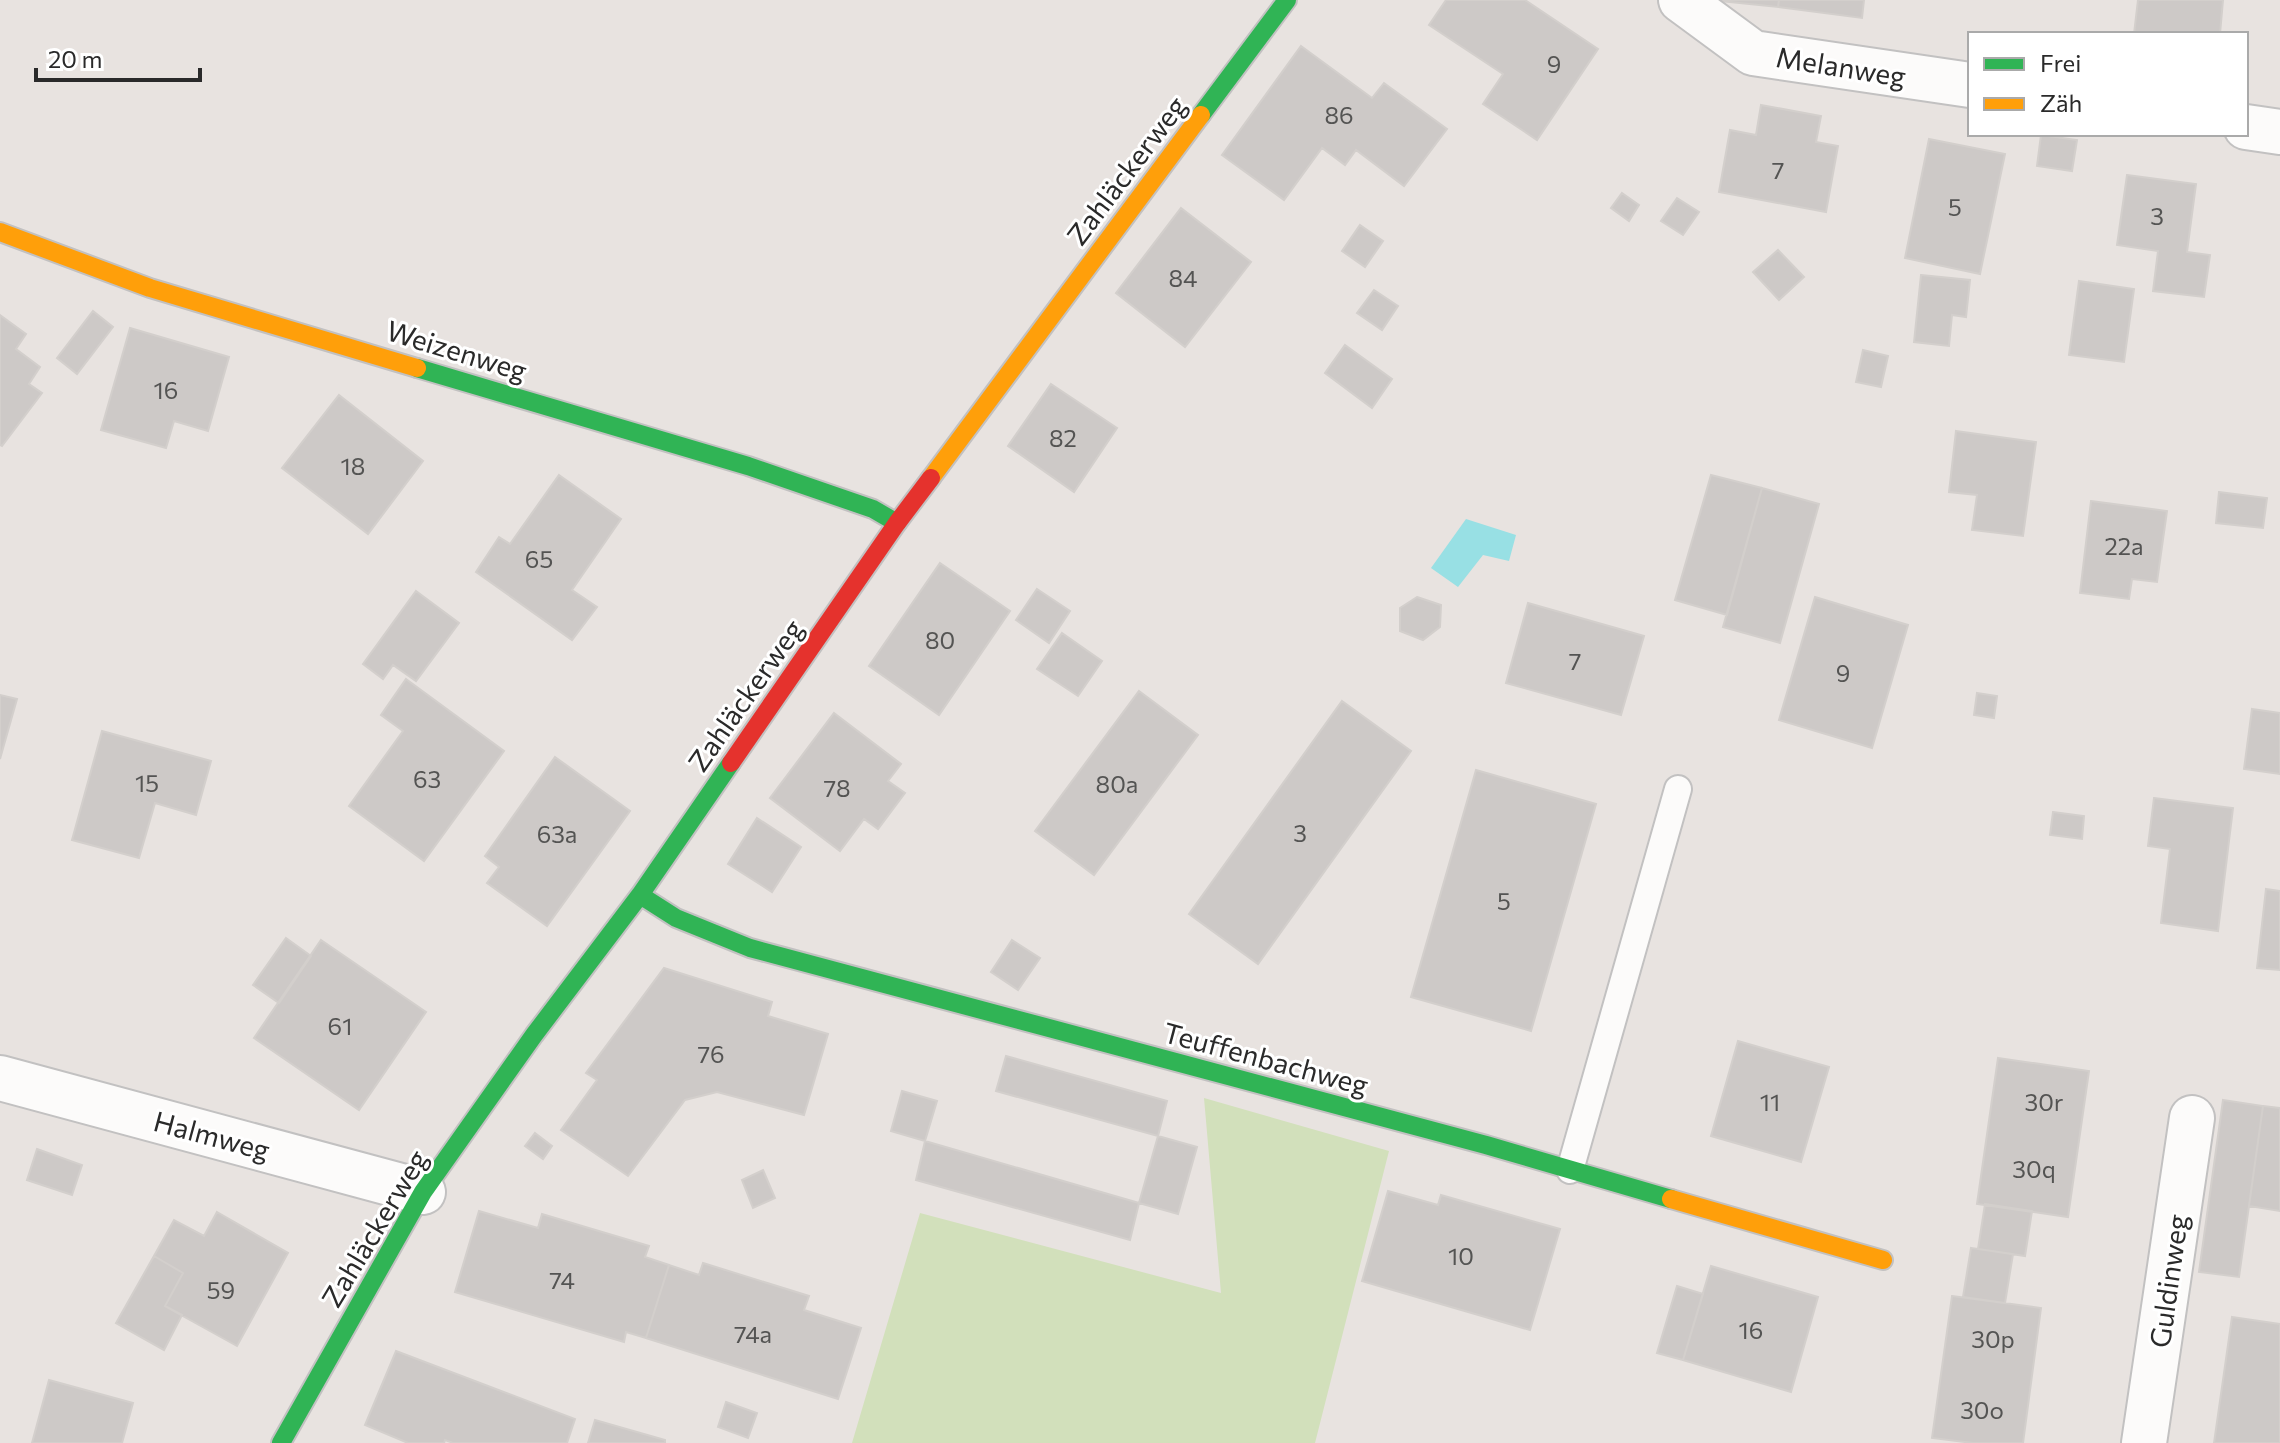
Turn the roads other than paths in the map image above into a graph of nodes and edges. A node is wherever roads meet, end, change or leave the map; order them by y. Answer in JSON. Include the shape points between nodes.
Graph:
{"nodes":[{"id":1,"x":1287,"y":0,"type":"edge"},
{"id":2,"x":1681,"y":0,"type":"edge"},
{"id":3,"x":1968,"y":85,"type":"edge"},
{"id":4,"x":2248,"y":127,"type":"edge"},
{"id":5,"x":2280,"y":132,"type":"edge"},
{"id":6,"x":0,"y":232,"type":"edge"},
{"id":7,"x":897,"y":523,"type":"junction"},
{"id":8,"x":1678,"y":789,"type":"dead end"},
{"id":9,"x":640,"y":895,"type":"junction"},
{"id":10,"x":0,"y":1078,"type":"edge"},
{"id":11,"x":2192,"y":1118,"type":"dead end"},
{"id":12,"x":1570,"y":1170,"type":"junction"},
{"id":13,"x":423,"y":1192,"type":"junction"},
{"id":14,"x":1883,"y":1260,"type":"dead end"},
{"id":15,"x":281,"y":1443,"type":"edge"},
{"id":16,"x":2144,"y":1443,"type":"edge"}],
"edges":[{"from":1,"to":7,"type":"street","name":"Zahläckerweg"},
{"from":2,"to":3,"type":"street","name":"Melanweg","via":[[1753,53]]},
{"from":4,"to":5,"type":"street"},
{"from":6,"to":7,"type":"street","name":"Weizenweg","via":[[150,288],[748,466],[873,509]]},
{"from":7,"to":9,"type":"street","name":"Zahläckerweg"},
{"from":8,"to":12,"type":"lane"},
{"from":9,"to":12,"type":"street","name":"Teuffenbachweg","via":[[676,918],[750,948]]},
{"from":9,"to":13,"type":"street","name":"Zahläckerweg"},
{"from":10,"to":13,"type":"street","name":"Halmweg"},
{"from":11,"to":16,"type":"street","name":"Guldinweg"},
{"from":12,"to":14,"type":"street","name":"Teuffenbachweg"},
{"from":13,"to":15,"type":"street","name":"Zahläckerweg"}]}
